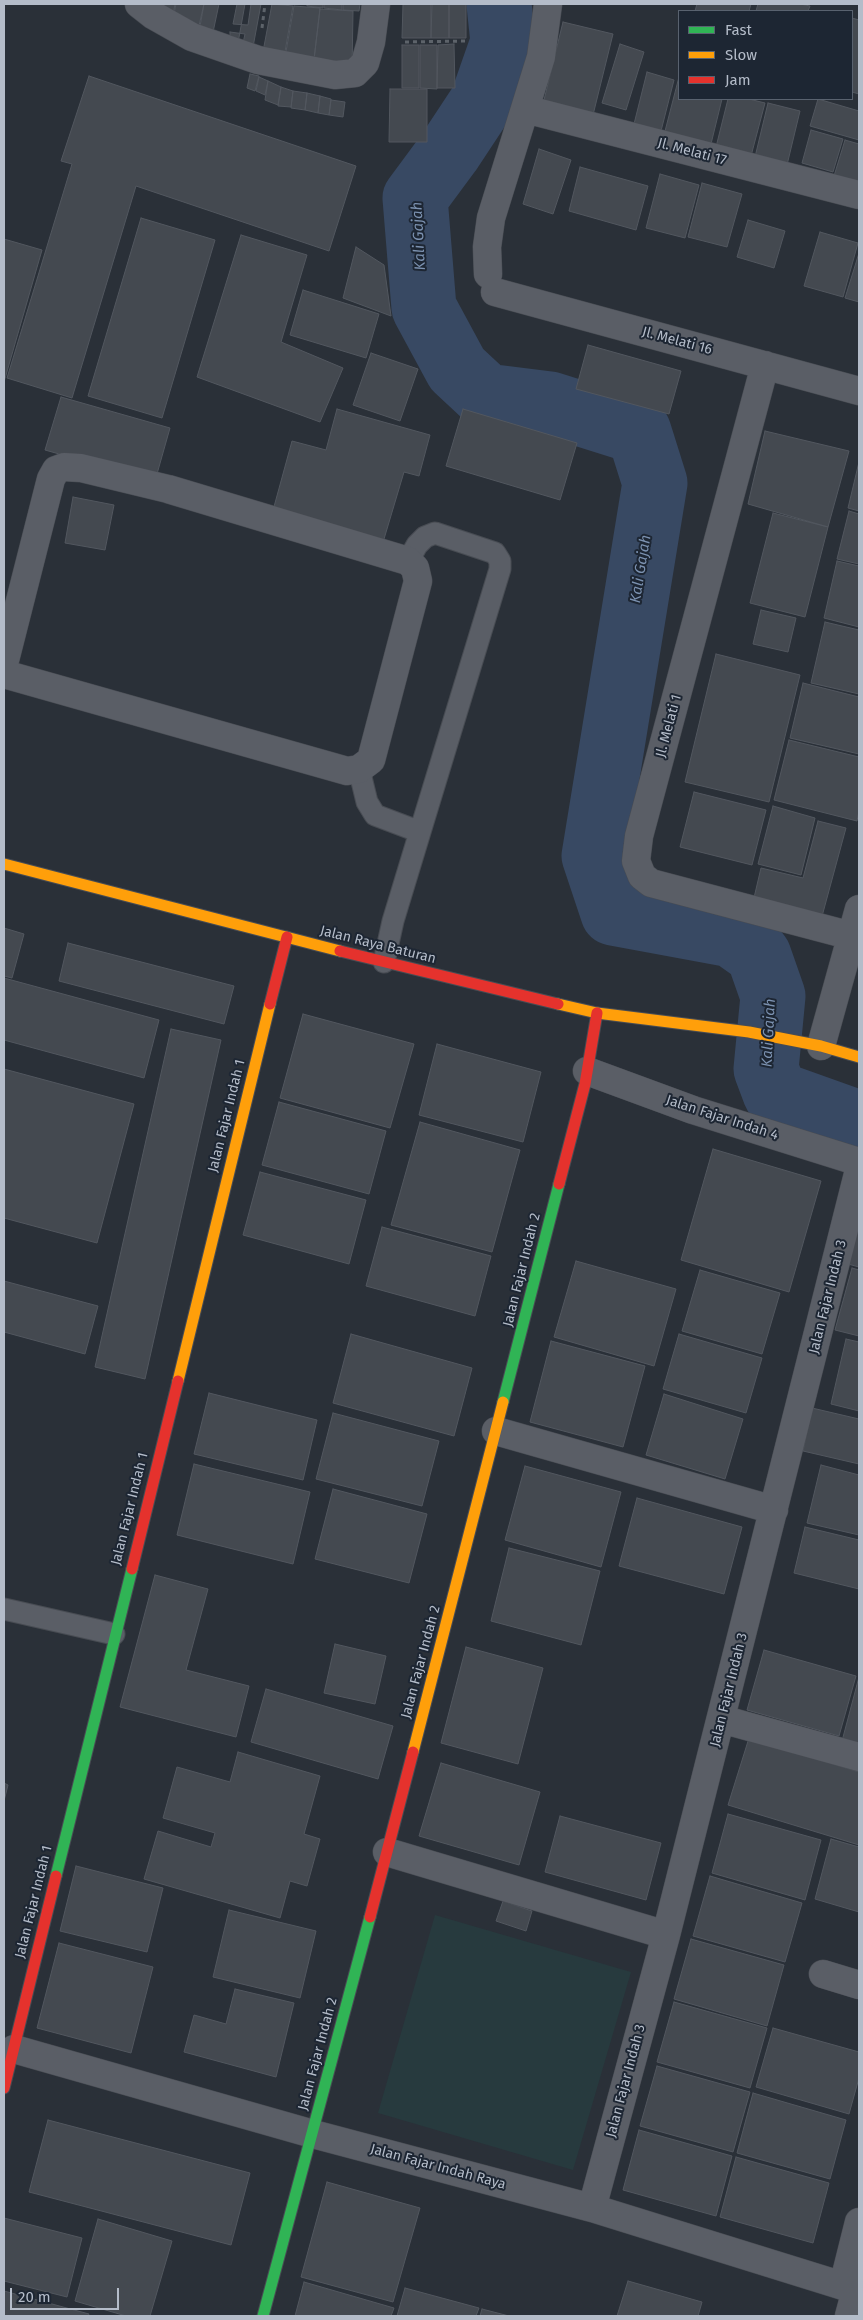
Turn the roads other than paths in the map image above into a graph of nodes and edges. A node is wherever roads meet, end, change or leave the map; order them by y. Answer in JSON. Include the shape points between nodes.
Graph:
{"nodes":[{"id":1,"x":139,"y":4,"type":"edge"},
{"id":2,"x":376,"y":4,"type":"edge"},
{"id":3,"x":548,"y":4,"type":"edge"},
{"id":4,"x":525,"y":109,"type":"junction"},
{"id":5,"x":859,"y":195,"type":"edge"},
{"id":6,"x":765,"y":365,"type":"junction"},
{"id":7,"x":859,"y":391,"type":"edge"},
{"id":8,"x":408,"y":561,"type":"junction"},
{"id":9,"x":4,"y":664,"type":"edge"},
{"id":10,"x":4,"y":674,"type":"edge"},
{"id":11,"x":359,"y":769,"type":"junction"},
{"id":12,"x":420,"y":832,"type":"junction"},
{"id":13,"x":4,"y":864,"type":"edge"},
{"id":14,"x":859,"y":908,"type":"edge"},
{"id":15,"x":852,"y":936,"type":"junction"},
{"id":16,"x":287,"y":937,"type":"junction"},
{"id":17,"x":384,"y":962,"type":"junction"},
{"id":18,"x":597,"y":1013,"type":"junction"},
{"id":19,"x":808,"y":1043,"type":"junction"},
{"id":20,"x":859,"y":1057,"type":"edge"},
{"id":21,"x":586,"y":1071,"type":"junction"},
{"id":22,"x":859,"y":1162,"type":"edge"},
{"id":23,"x":859,"y":1170,"type":"edge"},
{"id":24,"x":496,"y":1432,"type":"junction"},
{"id":25,"x":774,"y":1510,"type":"junction"},
{"id":26,"x":4,"y":1609,"type":"edge"},
{"id":27,"x":114,"y":1634,"type":"junction"},
{"id":28,"x":721,"y":1719,"type":"junction"},
{"id":29,"x":859,"y":1757,"type":"edge"},
{"id":30,"x":387,"y":1852,"type":"junction"},
{"id":31,"x":666,"y":1935,"type":"junction"},
{"id":32,"x":823,"y":1974,"type":"dead end"},
{"id":33,"x":859,"y":1985,"type":"edge"},
{"id":34,"x":14,"y":2049,"type":"junction"},
{"id":35,"x":4,"y":2088,"type":"edge"},
{"id":36,"x":313,"y":2134,"type":"junction"},
{"id":37,"x":592,"y":2208,"type":"junction"},
{"id":38,"x":859,"y":2222,"type":"edge"},
{"id":39,"x":852,"y":2289,"type":"edge"},
{"id":40,"x":263,"y":2316,"type":"edge"},
{"id":41,"x":849,"y":2316,"type":"edge"}],
"edges":[{"from":1,"to":2,"type":"street","via":[[192,37],[258,60],[335,75],[359,70],[365,64],[372,42]]},
{"from":3,"to":4,"type":"street","via":[[541,57]]},
{"from":4,"to":5,"type":"street","name":"Jl. Melati 17"},
{"from":4,"to":6,"type":"street","name":"Jl. Melati 16","via":[[491,218],[487,247],[491,283]]},
{"from":6,"to":7,"type":"street","name":"Jl. Melati 16"},
{"from":6,"to":15,"type":"street","name":"Jl. Melati 1","via":[[639,836],[636,861],[642,876],[651,883]]},
{"from":8,"to":9,"type":"street","via":[[168,489],[81,468],[64,467],[56,470],[51,479]]},
{"from":8,"to":11,"type":"street","via":[[415,568],[418,581],[371,760]]},
{"from":8,"to":12,"type":"lane","via":[[417,545],[436,533],[495,553],[500,561]]},
{"from":10,"to":11,"type":"street","via":[[347,771]]},
{"from":11,"to":12,"type":"lane","via":[[367,802],[375,815]]},
{"from":12,"to":17,"type":"lane"},
{"from":13,"to":16,"type":"street","name":"Jalan Raya Baturan"},
{"from":14,"to":15,"type":"street"},
{"from":15,"to":19,"type":"street"},
{"from":16,"to":17,"type":"street","name":"Jalan Raya Baturan"},
{"from":16,"to":27,"type":"street","name":"Jalan Fajar Indah 1"},
{"from":17,"to":18,"type":"street","name":"Jalan Raya Baturan"},
{"from":18,"to":19,"type":"street","name":"Jalan Raya Baturan","via":[[749,1032]]},
{"from":18,"to":21,"type":"street","name":"Jalan Fajar Indah 2"},
{"from":19,"to":20,"type":"street","name":"Jalan Raya Baturan"},
{"from":21,"to":22,"type":"street","name":"Jalan Fajar Indah 4","via":[[693,1110]]},
{"from":21,"to":24,"type":"street","name":"Jalan Fajar Indah 2"},
{"from":23,"to":25,"type":"street","name":"Jalan Fajar Indah 3"},
{"from":24,"to":25,"type":"street"},
{"from":24,"to":30,"type":"street","name":"Jalan Fajar Indah 2"},
{"from":25,"to":28,"type":"street","name":"Jalan Fajar Indah 3"},
{"from":26,"to":27,"type":"lane"},
{"from":27,"to":34,"type":"street","name":"Jalan Fajar Indah 1"},
{"from":28,"to":29,"type":"street"},
{"from":28,"to":31,"type":"street","name":"Jalan Fajar Indah 3"},
{"from":30,"to":31,"type":"street"},
{"from":30,"to":36,"type":"street","name":"Jalan Fajar Indah 2"},
{"from":31,"to":37,"type":"street","name":"Jalan Fajar Indah 3"},
{"from":32,"to":33,"type":"street"},
{"from":34,"to":35,"type":"street","name":"Jalan Fajar Indah 1"},
{"from":34,"to":36,"type":"street","name":"Jalan Fajar Indah Raya"},
{"from":36,"to":37,"type":"street","name":"Jalan Fajar Indah Raya"},
{"from":36,"to":40,"type":"street","name":"Jalan Fajar Indah 2"},
{"from":37,"to":39,"type":"street","name":"Jalan Fajar Indah Raya"},
{"from":38,"to":39,"type":"street"},
{"from":39,"to":41,"type":"street"}]}
